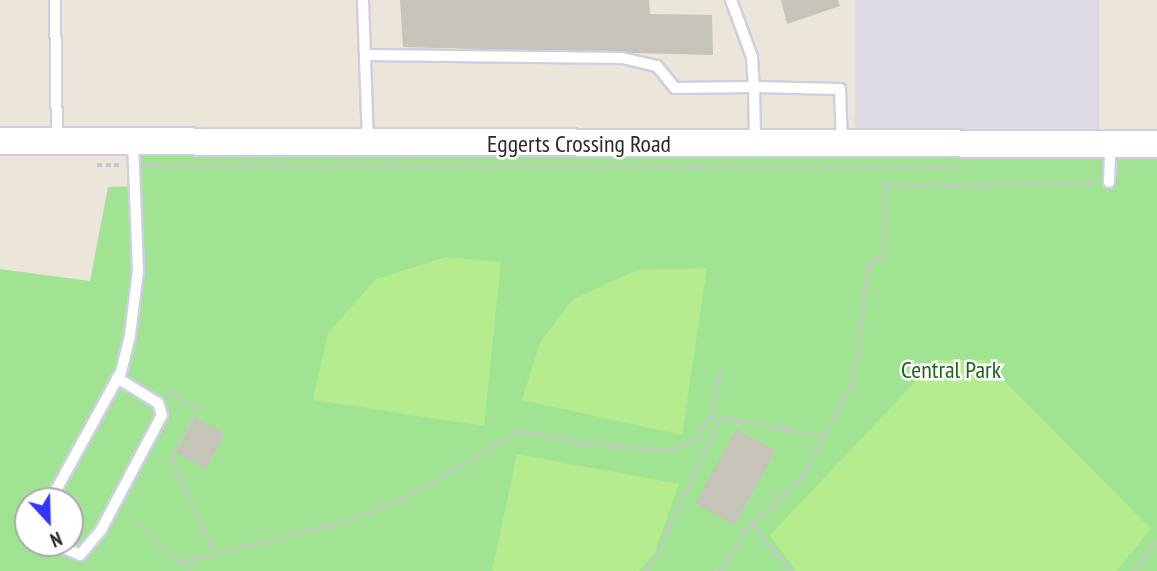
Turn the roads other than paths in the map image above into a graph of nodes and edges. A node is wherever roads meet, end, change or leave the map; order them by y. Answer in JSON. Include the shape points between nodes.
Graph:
{"nodes":[{"id":1,"x":55,"y":0,"type":"edge"},
{"id":2,"x":363,"y":0,"type":"edge"},
{"id":3,"x":731,"y":0,"type":"edge"},
{"id":4,"x":367,"y":55,"type":"junction"},
{"id":5,"x":754,"y":87,"type":"junction"},
{"id":6,"x":0,"y":141,"type":"edge"},
{"id":7,"x":57,"y":141,"type":"junction"},
{"id":8,"x":368,"y":142,"type":"junction"},
{"id":9,"x":842,"y":144,"type":"junction"},
{"id":10,"x":1110,"y":144,"type":"junction"},
{"id":11,"x":1157,"y":144,"type":"edge"},
{"id":12,"x":755,"y":145,"type":"junction"},
{"id":13,"x":134,"y":154,"type":"junction"},
{"id":14,"x":1109,"y":182,"type":"road end"},
{"id":15,"x":117,"y":378,"type":"junction"},
{"id":16,"x":58,"y":487,"type":"edge"},
{"id":17,"x":84,"y":550,"type":"edge"}],
"edges":[{"from":1,"to":7,"type":"lane"},
{"from":2,"to":4,"type":"lane"},
{"from":3,"to":5,"type":"lane","via":[[752,57]]},
{"from":4,"to":5,"type":"lane","via":[[622,58],[657,66],[675,88]]},
{"from":4,"to":8,"type":"lane"},
{"from":5,"to":9,"type":"lane","via":[[839,89]]},
{"from":5,"to":12,"type":"lane"},
{"from":6,"to":7,"type":"street","name":"Eggerts Crossing Road"},
{"from":7,"to":13,"type":"street","name":"Eggerts Crossing Road"},
{"from":8,"to":12,"type":"street","name":"Eggerts Crossing Road"},
{"from":8,"to":13,"type":"street","name":"Eggerts Crossing Road"},
{"from":9,"to":10,"type":"street","name":"Eggerts Crossing Road"},
{"from":9,"to":12,"type":"street","name":"Eggerts Crossing Road"},
{"from":10,"to":11,"type":"street","name":"Eggerts Crossing Road"},
{"from":10,"to":14,"type":"lane"},
{"from":13,"to":15,"type":"lane","via":[[138,271],[130,335]]},
{"from":15,"to":16,"type":"lane"},
{"from":15,"to":17,"type":"lane","via":[[158,403],[162,415],[101,530]]}]}
